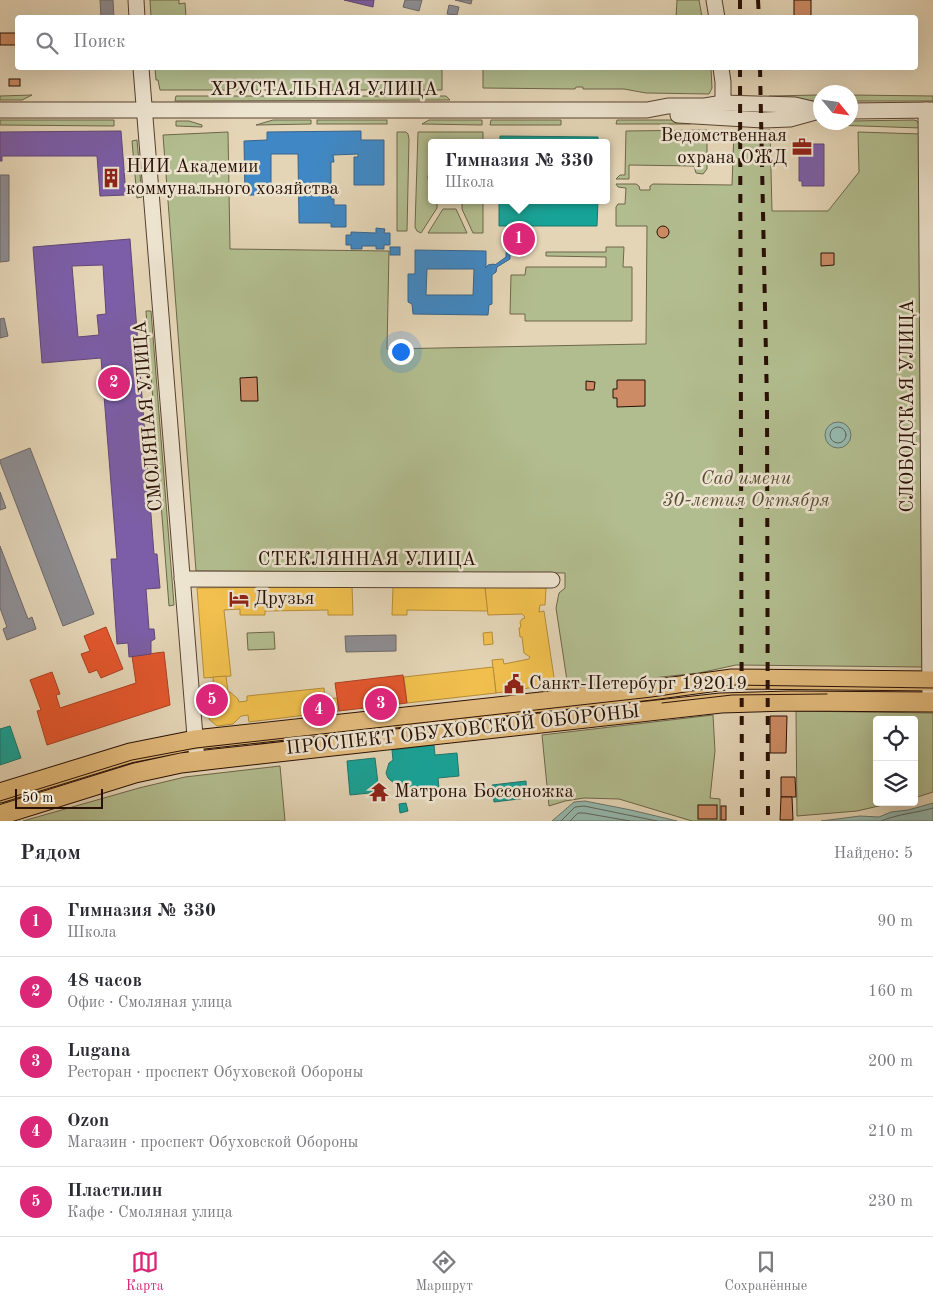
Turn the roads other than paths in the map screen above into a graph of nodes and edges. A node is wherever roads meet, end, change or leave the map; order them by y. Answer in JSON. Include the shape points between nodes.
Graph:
{"nodes":[{"id":1,"x":136,"y":0,"type":"edge"},
{"id":2,"x":714,"y":0,"type":"edge"},
{"id":3,"x":137,"y":15,"type":"edge"},
{"id":4,"x":716,"y":15,"type":"edge"},
{"id":5,"x":141,"y":70,"type":"edge"},
{"id":6,"x":721,"y":70,"type":"edge"},
{"id":7,"x":723,"y":102,"type":"junction"},
{"id":8,"x":813,"y":109,"type":"edge"},
{"id":9,"x":0,"y":110,"type":"edge"},
{"id":10,"x":144,"y":110,"type":"junction"},
{"id":11,"x":647,"y":110,"type":"junction"},
{"id":12,"x":930,"y":110,"type":"edge"},
{"id":13,"x":858,"y":111,"type":"edge"},
{"id":14,"x":813,"y":113,"type":"edge"},
{"id":15,"x":930,"y":359,"type":"edge"},
{"id":16,"x":182,"y":579,"type":"junction"},
{"id":17,"x":552,"y":580,"type":"dead end"},
{"id":18,"x":931,"y":681,"type":"edge"},
{"id":19,"x":931,"y":702,"type":"edge"},
{"id":20,"x":195,"y":740,"type":"junction"},
{"id":21,"x":197,"y":761,"type":"junction"},
{"id":22,"x":0,"y":793,"type":"edge"},
{"id":23,"x":0,"y":815,"type":"edge"}],
"edges":[{"from":1,"to":3,"type":"street"},
{"from":2,"to":4,"type":"street"},
{"from":5,"to":10,"type":"street","name":"СМОЛЯНАЯ УЛИЦА"},
{"from":6,"to":7,"type":"street"},
{"from":7,"to":8,"type":"street","name":"ХРУСТАЛЬНАЯ УЛИЦА","via":[[794,105]]},
{"from":7,"to":11,"type":"street","name":"ХРУСТАЛЬНАЯ УЛИЦА"},
{"from":9,"to":10,"type":"street","name":"ХРУСТАЛЬНАЯ УЛИЦА"},
{"from":10,"to":11,"type":"street","name":"ХРУСТАЛЬНАЯ УЛИЦА"},
{"from":10,"to":16,"type":"street","name":"СМОЛЯНАЯ УЛИЦА"},
{"from":11,"to":14,"type":"street","name":"ХРУСТАЛЬНАЯ УЛИЦА","via":[[669,115],[763,120]]},
{"from":12,"to":13,"type":"street"},
{"from":12,"to":15,"type":"street","name":"СЛОБОДСКАЯ УЛИЦА"},
{"from":15,"to":18,"type":"street","name":"СЛОБОДСКАЯ УЛИЦА"},
{"from":16,"to":17,"type":"street","name":"СТЕКЛЯННАЯ УЛИЦА"},
{"from":16,"to":20,"type":"street","name":"СМОЛЯНАЯ УЛИЦА"},
{"from":18,"to":19,"type":"street","name":"СЛОБОДСКАЯ УЛИЦА"},
{"from":18,"to":20,"type":"main road","name":"ПРОСПЕКТ ОБУХОВСКОЙ ОБОРОНЫ","via":[[732,678],[651,690]]},
{"from":19,"to":21,"type":"main road","name":"ПРОСПЕКТ ОБУХОВСКОЙ ОБОРОНЫ","via":[[722,703]]},
{"from":20,"to":21,"type":"street","name":"СМОЛЯНАЯ УЛИЦА"},
{"from":20,"to":22,"type":"main road","name":"ПРОСПЕКТ ОБУХОВСКОЙ ОБОРОНЫ","via":[[130,753]]},
{"from":21,"to":23,"type":"main road","name":"ПРОСПЕКТ ОБУХОВСКОЙ ОБОРОНЫ","via":[[135,773]]}]}
